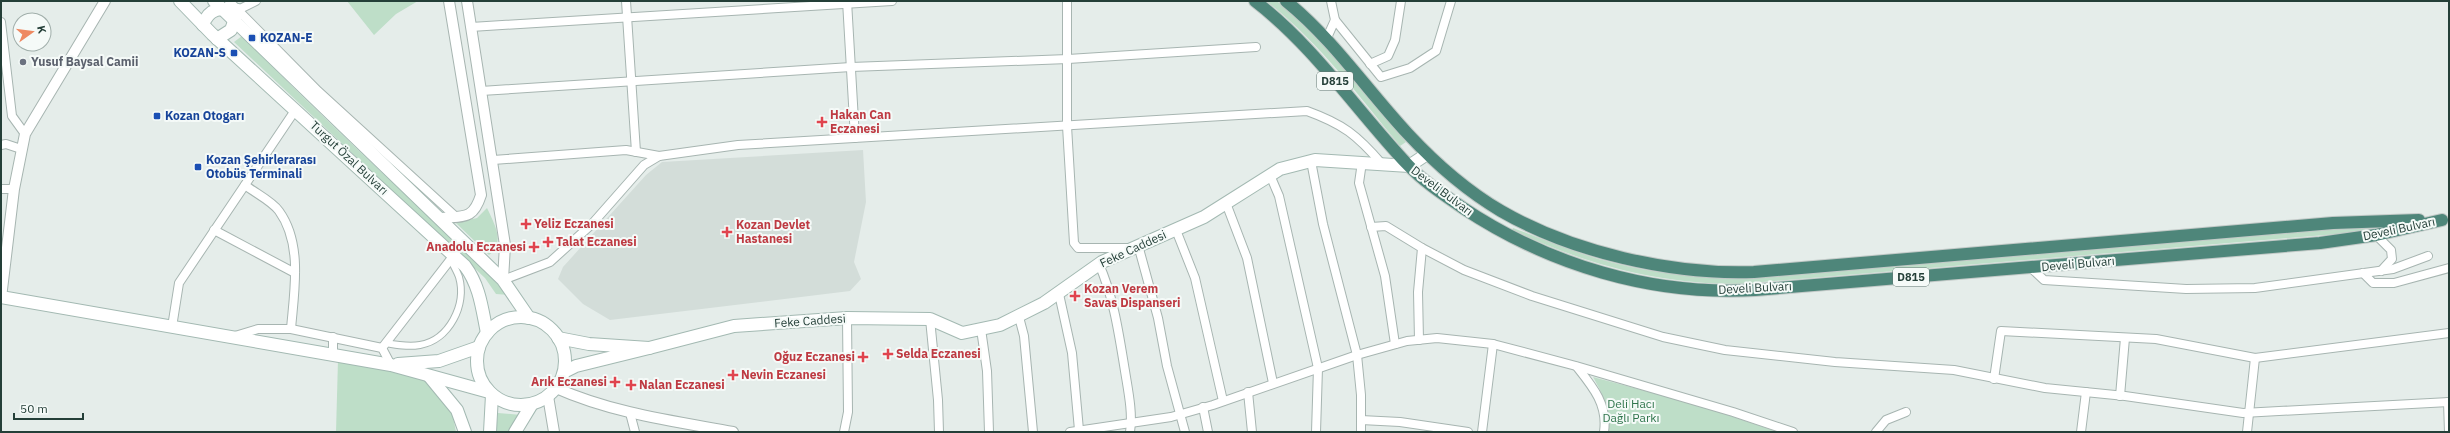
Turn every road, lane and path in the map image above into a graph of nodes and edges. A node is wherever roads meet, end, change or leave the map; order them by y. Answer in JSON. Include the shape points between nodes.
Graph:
{"nodes":[{"id":1,"x":105,"y":1,"type":"edge"},
{"id":2,"x":180,"y":1,"type":"edge"},
{"id":3,"x":256,"y":1,"type":"edge"},
{"id":4,"x":449,"y":1,"type":"edge"},
{"id":5,"x":467,"y":1,"type":"edge"},
{"id":6,"x":626,"y":1,"type":"edge"},
{"id":7,"x":892,"y":1,"type":"edge"},
{"id":8,"x":1068,"y":1,"type":"edge"},
{"id":9,"x":1255,"y":1,"type":"edge"},
{"id":10,"x":1286,"y":1,"type":"edge"},
{"id":11,"x":1331,"y":1,"type":"edge"},
{"id":12,"x":1401,"y":1,"type":"edge"},
{"id":13,"x":1451,"y":1,"type":"edge"},
{"id":14,"x":222,"y":3,"type":"edge"},
{"id":15,"x":847,"y":3,"type":"edge"},
{"id":16,"x":237,"y":14,"type":"junction"},
{"id":17,"x":628,"y":18,"type":"junction"},
{"id":18,"x":1335,"y":20,"type":"junction"},
{"id":19,"x":1,"y":22,"type":"edge"},
{"id":20,"x":203,"y":25,"type":"junction"},
{"id":21,"x":471,"y":27,"type":"junction"},
{"id":22,"x":217,"y":39,"type":"junction"},
{"id":23,"x":1326,"y":40,"type":"junction"},
{"id":24,"x":1256,"y":47,"type":"dead end"},
{"id":25,"x":1068,"y":59,"type":"junction"},
{"id":26,"x":1370,"y":64,"type":"junction"},
{"id":27,"x":851,"y":67,"type":"junction"},
{"id":28,"x":632,"y":81,"type":"junction"},
{"id":29,"x":481,"y":91,"type":"junction"},
{"id":30,"x":296,"y":109,"type":"junction"},
{"id":31,"x":1067,"y":126,"type":"junction"},
{"id":32,"x":25,"y":134,"type":"junction"},
{"id":33,"x":855,"y":138,"type":"junction"},
{"id":34,"x":1,"y":145,"type":"edge"},
{"id":35,"x":21,"y":149,"type":"junction"},
{"id":36,"x":636,"y":152,"type":"junction"},
{"id":37,"x":1427,"y":154,"type":"junction"},
{"id":38,"x":659,"y":156,"type":"junction"},
{"id":39,"x":493,"y":160,"type":"junction"},
{"id":40,"x":1311,"y":161,"type":"junction"},
{"id":41,"x":1362,"y":162,"type":"junction"},
{"id":42,"x":1382,"y":164,"type":"junction"},
{"id":43,"x":1409,"y":166,"type":"junction"},
{"id":44,"x":1270,"y":175,"type":"junction"},
{"id":45,"x":245,"y":185,"type":"junction"},
{"id":46,"x":1,"y":189,"type":"edge"},
{"id":47,"x":14,"y":189,"type":"junction"},
{"id":48,"x":1226,"y":203,"type":"junction"},
{"id":49,"x":456,"y":217,"type":"junction"},
{"id":50,"x":441,"y":218,"type":"junction"},
{"id":51,"x":1371,"y":227,"type":"junction"},
{"id":52,"x":214,"y":230,"type":"junction"},
{"id":53,"x":1176,"y":230,"type":"junction"},
{"id":54,"x":2376,"y":235,"type":"junction"},
{"id":55,"x":1135,"y":246,"type":"junction"},
{"id":56,"x":1422,"y":248,"type":"junction"},
{"id":57,"x":2428,"y":256,"type":"dead end"},
{"id":58,"x":453,"y":258,"type":"junction"},
{"id":59,"x":1100,"y":264,"type":"junction"},
{"id":60,"x":2030,"y":268,"type":"junction"},
{"id":61,"x":2449,"y":268,"type":"edge"},
{"id":62,"x":2381,"y":271,"type":"junction"},
{"id":63,"x":295,"y":273,"type":"junction"},
{"id":64,"x":2363,"y":274,"type":"junction"},
{"id":65,"x":503,"y":280,"type":"junction"},
{"id":66,"x":1059,"y":294,"type":"junction"},
{"id":67,"x":1,"y":297,"type":"edge"},
{"id":68,"x":1019,"y":317,"type":"junction"},
{"id":69,"x":529,"y":318,"type":"junction"},
{"id":70,"x":847,"y":318,"type":"junction"},
{"id":71,"x":930,"y":319,"type":"junction"},
{"id":72,"x":172,"y":327,"type":"junction"},
{"id":73,"x":291,"y":329,"type":"junction"},
{"id":74,"x":981,"y":330,"type":"junction"},
{"id":75,"x":487,"y":333,"type":"junction"},
{"id":76,"x":2449,"y":333,"type":"edge"},
{"id":77,"x":233,"y":337,"type":"junction"},
{"id":78,"x":333,"y":337,"type":"junction"},
{"id":79,"x":558,"y":338,"type":"junction"},
{"id":80,"x":2125,"y":338,"type":"junction"},
{"id":81,"x":1419,"y":340,"type":"junction"},
{"id":82,"x":1395,"y":344,"type":"junction"},
{"id":83,"x":1493,"y":344,"type":"junction"},
{"id":84,"x":384,"y":345,"type":"junction"},
{"id":85,"x":479,"y":347,"type":"junction"},
{"id":86,"x":649,"y":348,"type":"junction"},
{"id":87,"x":333,"y":355,"type":"junction"},
{"id":88,"x":1357,"y":355,"type":"junction"},
{"id":89,"x":2255,"y":358,"type":"junction"},
{"id":90,"x":391,"y":364,"type":"junction"},
{"id":91,"x":1576,"y":366,"type":"junction"},
{"id":92,"x":1318,"y":368,"type":"junction"},
{"id":93,"x":564,"y":372,"type":"junction"},
{"id":94,"x":429,"y":376,"type":"junction"},
{"id":95,"x":1994,"y":379,"type":"junction"},
{"id":96,"x":1273,"y":383,"type":"junction"},
{"id":97,"x":552,"y":392,"type":"junction"},
{"id":98,"x":1248,"y":392,"type":"junction"},
{"id":99,"x":2086,"y":392,"type":"junction"},
{"id":100,"x":490,"y":393,"type":"junction"},
{"id":101,"x":2120,"y":396,"type":"junction"},
{"id":102,"x":1222,"y":401,"type":"junction"},
{"id":103,"x":2448,"y":402,"type":"edge"},
{"id":104,"x":532,"y":404,"type":"junction"},
{"id":105,"x":1203,"y":407,"type":"junction"},
{"id":106,"x":1906,"y":412,"type":"dead end"},
{"id":107,"x":630,"y":413,"type":"junction"},
{"id":108,"x":1182,"y":413,"type":"junction"},
{"id":109,"x":2248,"y":414,"type":"junction"},
{"id":110,"x":1361,"y":420,"type":"junction"},
{"id":111,"x":1131,"y":428,"type":"edge"},
{"id":112,"x":1079,"y":430,"type":"junction"},
{"id":113,"x":465,"y":432,"type":"edge"},
{"id":114,"x":490,"y":432,"type":"edge"},
{"id":115,"x":514,"y":432,"type":"edge"},
{"id":116,"x":554,"y":432,"type":"edge"},
{"id":117,"x":635,"y":432,"type":"edge"},
{"id":118,"x":729,"y":432,"type":"edge"},
{"id":119,"x":844,"y":432,"type":"edge"},
{"id":120,"x":939,"y":432,"type":"edge"},
{"id":121,"x":989,"y":432,"type":"edge"},
{"id":122,"x":1033,"y":432,"type":"edge"},
{"id":123,"x":1070,"y":432,"type":"edge"},
{"id":124,"x":1185,"y":432,"type":"edge"},
{"id":125,"x":1208,"y":432,"type":"edge"},
{"id":126,"x":1252,"y":432,"type":"edge"},
{"id":127,"x":1316,"y":432,"type":"edge"},
{"id":128,"x":1361,"y":432,"type":"edge"},
{"id":129,"x":1468,"y":432,"type":"edge"},
{"id":130,"x":1482,"y":432,"type":"edge"},
{"id":131,"x":1604,"y":432,"type":"edge"},
{"id":132,"x":1793,"y":432,"type":"edge"},
{"id":133,"x":1876,"y":432,"type":"edge"},
{"id":134,"x":2081,"y":432,"type":"edge"},
{"id":135,"x":2247,"y":432,"type":"edge"},
{"id":136,"x":2449,"y":432,"type":"edge"}],
"edges":[{"from":1,"to":32,"type":"street"},
{"from":2,"to":20,"type":"main road","name":"Turgut Özal Bulvarı"},
{"from":3,"to":16,"type":"street"},
{"from":4,"to":49,"type":"street","via":[[481,195],[476,210],[467,216]]},
{"from":5,"to":21,"type":"street"},
{"from":6,"to":17,"type":"street"},
{"from":7,"to":15,"type":"street"},
{"from":8,"to":25,"type":"street"},
{"from":9,"to":43,"type":"highway","name":"Develi Bulvarı","number":"D815","via":[[1289,29]]},
{"from":10,"to":23,"type":"highway","name":"Develi Bulvarı","number":"D815"},
{"from":11,"to":18,"type":"street"},
{"from":12,"to":26,"type":"street","via":[[1395,40],[1388,56]]},
{"from":13,"to":26,"type":"street","via":[[1436,51],[1410,68],[1381,77]]},
{"from":14,"to":16,"type":"main road","name":"Turgut Özal Bulvarı"},
{"from":14,"to":20,"type":"main road","via":[[208,13]]},
{"from":15,"to":17,"type":"street"},
{"from":15,"to":27,"type":"street"},
{"from":16,"to":22,"type":"main road","via":[[228,33]]},
{"from":16,"to":49,"type":"street","name":"Turgut Özal Bulvarı"},
{"from":16,"to":50,"type":"main road","name":"Turgut Özal Bulvarı","via":[[319,104]]},
{"from":17,"to":21,"type":"street"},
{"from":17,"to":28,"type":"street"},
{"from":18,"to":23,"type":"street"},
{"from":18,"to":26,"type":"street"},
{"from":19,"to":32,"type":"street","via":[[12,116]]},
{"from":20,"to":22,"type":"main road","name":"Turgut Özal Bulvarı"},
{"from":21,"to":29,"type":"street"},
{"from":22,"to":30,"type":"main road","name":"Turgut Özal Bulvarı"},
{"from":23,"to":37,"type":"highway","name":"Develi Bulvarı","number":"D815"},
{"from":24,"to":25,"type":"street"},
{"from":25,"to":27,"type":"street"},
{"from":25,"to":31,"type":"street"},
{"from":27,"to":28,"type":"street"},
{"from":27,"to":33,"type":"street"},
{"from":28,"to":29,"type":"street"},
{"from":28,"to":36,"type":"street"},
{"from":29,"to":39,"type":"street"},
{"from":30,"to":45,"type":"street"},
{"from":30,"to":58,"type":"main road","name":"Turgut Özal Bulvarı"},
{"from":31,"to":33,"type":"street"},
{"from":31,"to":42,"type":"street","via":[[1306,111],[1331,120],[1362,140]]},
{"from":31,"to":55,"type":"street","via":[[1074,243],[1078,248]]},
{"from":32,"to":35,"type":"street"},
{"from":33,"to":38,"type":"street","via":[[738,146]]},
{"from":34,"to":35,"type":"street"},
{"from":35,"to":47,"type":"street"},
{"from":36,"to":38,"type":"street"},
{"from":36,"to":39,"type":"street","via":[[626,150]]},
{"from":37,"to":43,"type":"main road"},
{"from":37,"to":54,"type":"highway","name":"Develi Bulvarı","number":"D815","via":[[1481,198],[1514,218],[1546,232],[1634,260],[1714,271],[1754,272],[2333,223],[2442,220]]},
{"from":38,"to":65,"type":"street","via":[[644,165],[592,224],[550,262]]},
{"from":39,"to":65,"type":"street","via":[[505,245]]},
{"from":40,"to":41,"type":"main road","name":"Feke Caddesi"},
{"from":40,"to":44,"type":"main road","name":"Feke Caddesi","via":[[1292,165]]},
{"from":40,"to":88,"type":"street","via":[[1323,224]]},
{"from":41,"to":42,"type":"main road","name":"Feke Caddesi"},
{"from":41,"to":51,"type":"street","via":[[1359,183]]},
{"from":42,"to":43,"type":"main road","name":"Feke Caddesi"},
{"from":43,"to":60,"type":"highway","name":"Develi Bulvarı","number":"D815","via":[[1445,196],[1509,236],[1583,267],[1640,282],[1706,290],[1741,291]]},
{"from":44,"to":48,"type":"main road","name":"Feke Caddesi"},
{"from":44,"to":92,"type":"street","via":[[1279,196]]},
{"from":45,"to":52,"type":"street"},
{"from":45,"to":63,"type":"street","via":[[279,211],[288,228],[294,252]]},
{"from":46,"to":47,"type":"street"},
{"from":47,"to":67,"type":"street"},
{"from":48,"to":53,"type":"main road","name":"Feke Caddesi"},
{"from":48,"to":96,"type":"street","via":[[1247,258]]},
{"from":49,"to":50,"type":"street"},
{"from":50,"to":65,"type":"main road","name":"Turgut Özal Bulvarı"},
{"from":51,"to":56,"type":"street","via":[[1386,226]]},
{"from":51,"to":82,"type":"street","via":[[1385,276]]},
{"from":52,"to":63,"type":"street"},
{"from":52,"to":72,"type":"street","via":[[179,283]]},
{"from":53,"to":55,"type":"main road","name":"Feke Caddesi"},
{"from":53,"to":102,"type":"street","via":[[1195,278]]},
{"from":54,"to":60,"type":"highway","name":"Develi Bulvarı","number":"D815","via":[[2312,244]]},
{"from":54,"to":62,"type":"street","via":[[2391,250],[2392,259]]},
{"from":55,"to":59,"type":"main road","name":"Feke Caddesi"},
{"from":55,"to":108,"type":"street","via":[[1158,318],[1167,366]]},
{"from":56,"to":81,"type":"street","via":[[1418,292]]},
{"from":56,"to":95,"type":"street","via":[[1464,270],[1532,296],[1663,336],[1724,350],[1954,370]]},
{"from":57,"to":62,"type":"street"},
{"from":58,"to":75,"type":"main road","name":"Turgut Özal Bulvarı","via":[[473,276]]},
{"from":58,"to":84,"type":"street"},
{"from":58,"to":84,"type":"street","via":[[460,291],[455,317],[446,330],[440,336],[420,345]]},
{"from":59,"to":66,"type":"main road","name":"Feke Caddesi"},
{"from":59,"to":111,"type":"street","via":[[1108,284],[1118,330]]},
{"from":60,"to":64,"type":"street","via":[[2044,280],[2186,289],[2255,288]]},
{"from":61,"to":64,"type":"street","via":[[2394,283],[2373,283]]},
{"from":62,"to":64,"type":"street"},
{"from":63,"to":73,"type":"street"},
{"from":65,"to":69,"type":"main road","name":"Turgut Özal Bulvarı"},
{"from":66,"to":68,"type":"main road","name":"Feke Caddesi"},
{"from":66,"to":112,"type":"street","via":[[1072,353]]},
{"from":67,"to":72,"type":"main road"},
{"from":68,"to":74,"type":"main road","name":"Feke Caddesi"},
{"from":68,"to":122,"type":"street","via":[[1024,336]]},
{"from":69,"to":75,"type":"main road","via":[[506,320]]},
{"from":69,"to":79,"type":"main road","via":[[546,325]]},
{"from":70,"to":71,"type":"main road","name":"Feke Caddesi"},
{"from":70,"to":86,"type":"main road","name":"Feke Caddesi","via":[[734,326]]},
{"from":70,"to":119,"type":"street","via":[[848,412]]},
{"from":71,"to":74,"type":"main road","name":"Feke Caddesi","via":[[962,333]]},
{"from":71,"to":120,"type":"street"},
{"from":72,"to":77,"type":"main road"},
{"from":73,"to":77,"type":"street","via":[[258,329]]},
{"from":73,"to":78,"type":"street"},
{"from":74,"to":121,"type":"street","via":[[987,371]]},
{"from":75,"to":85,"type":"main road"},
{"from":76,"to":89,"type":"street"},
{"from":77,"to":87,"type":"main road"},
{"from":78,"to":84,"type":"street"},
{"from":78,"to":87,"type":"street"},
{"from":79,"to":86,"type":"main road","via":[[589,344]]},
{"from":79,"to":93,"type":"main road","via":[[563,349]]},
{"from":80,"to":89,"type":"street","via":[[2156,339]]},
{"from":80,"to":95,"type":"street","via":[[2001,331]]},
{"from":80,"to":101,"type":"street"},
{"from":81,"to":82,"type":"street"},
{"from":81,"to":83,"type":"street","via":[[1437,338]]},
{"from":82,"to":88,"type":"street"},
{"from":83,"to":91,"type":"street"},
{"from":83,"to":130,"type":"street"},
{"from":84,"to":90,"type":"street"},
{"from":85,"to":90,"type":"main road","via":[[439,361]]},
{"from":85,"to":100,"type":"main road","via":[[478,371]]},
{"from":86,"to":93,"type":"main road","name":"Feke Caddesi","via":[[576,366]]},
{"from":87,"to":90,"type":"main road"},
{"from":88,"to":92,"type":"street"},
{"from":88,"to":110,"type":"street"},
{"from":89,"to":109,"type":"street"},
{"from":90,"to":94,"type":"main road"},
{"from":91,"to":131,"type":"street","via":[[1594,388],[1602,403],[1606,420]]},
{"from":91,"to":132,"type":"street"},
{"from":92,"to":96,"type":"street"},
{"from":92,"to":127,"type":"street"},
{"from":93,"to":97,"type":"main road"},
{"from":94,"to":100,"type":"main road"},
{"from":94,"to":113,"type":"main road","via":[[457,410]]},
{"from":95,"to":99,"type":"street"},
{"from":96,"to":98,"type":"street"},
{"from":97,"to":104,"type":"main road"},
{"from":97,"to":107,"type":"street"},
{"from":97,"to":116,"type":"street"},
{"from":98,"to":102,"type":"street"},
{"from":98,"to":126,"type":"street"},
{"from":99,"to":101,"type":"street"},
{"from":99,"to":134,"type":"street"},
{"from":100,"to":104,"type":"main road","via":[[511,404]]},
{"from":100,"to":114,"type":"main road"},
{"from":101,"to":109,"type":"street"},
{"from":102,"to":105,"type":"street"},
{"from":103,"to":109,"type":"street"},
{"from":103,"to":136,"type":"street"},
{"from":104,"to":115,"type":"main road"},
{"from":105,"to":108,"type":"street"},
{"from":105,"to":125,"type":"street"},
{"from":106,"to":133,"type":"street","via":[[1886,420]]},
{"from":107,"to":117,"type":"street"},
{"from":107,"to":118,"type":"street"},
{"from":108,"to":111,"type":"street"},
{"from":108,"to":124,"type":"street"},
{"from":109,"to":135,"type":"street"},
{"from":110,"to":128,"type":"street"},
{"from":110,"to":129,"type":"street","via":[[1400,422]]},
{"from":111,"to":112,"type":"street"},
{"from":112,"to":123,"type":"street"}]}
